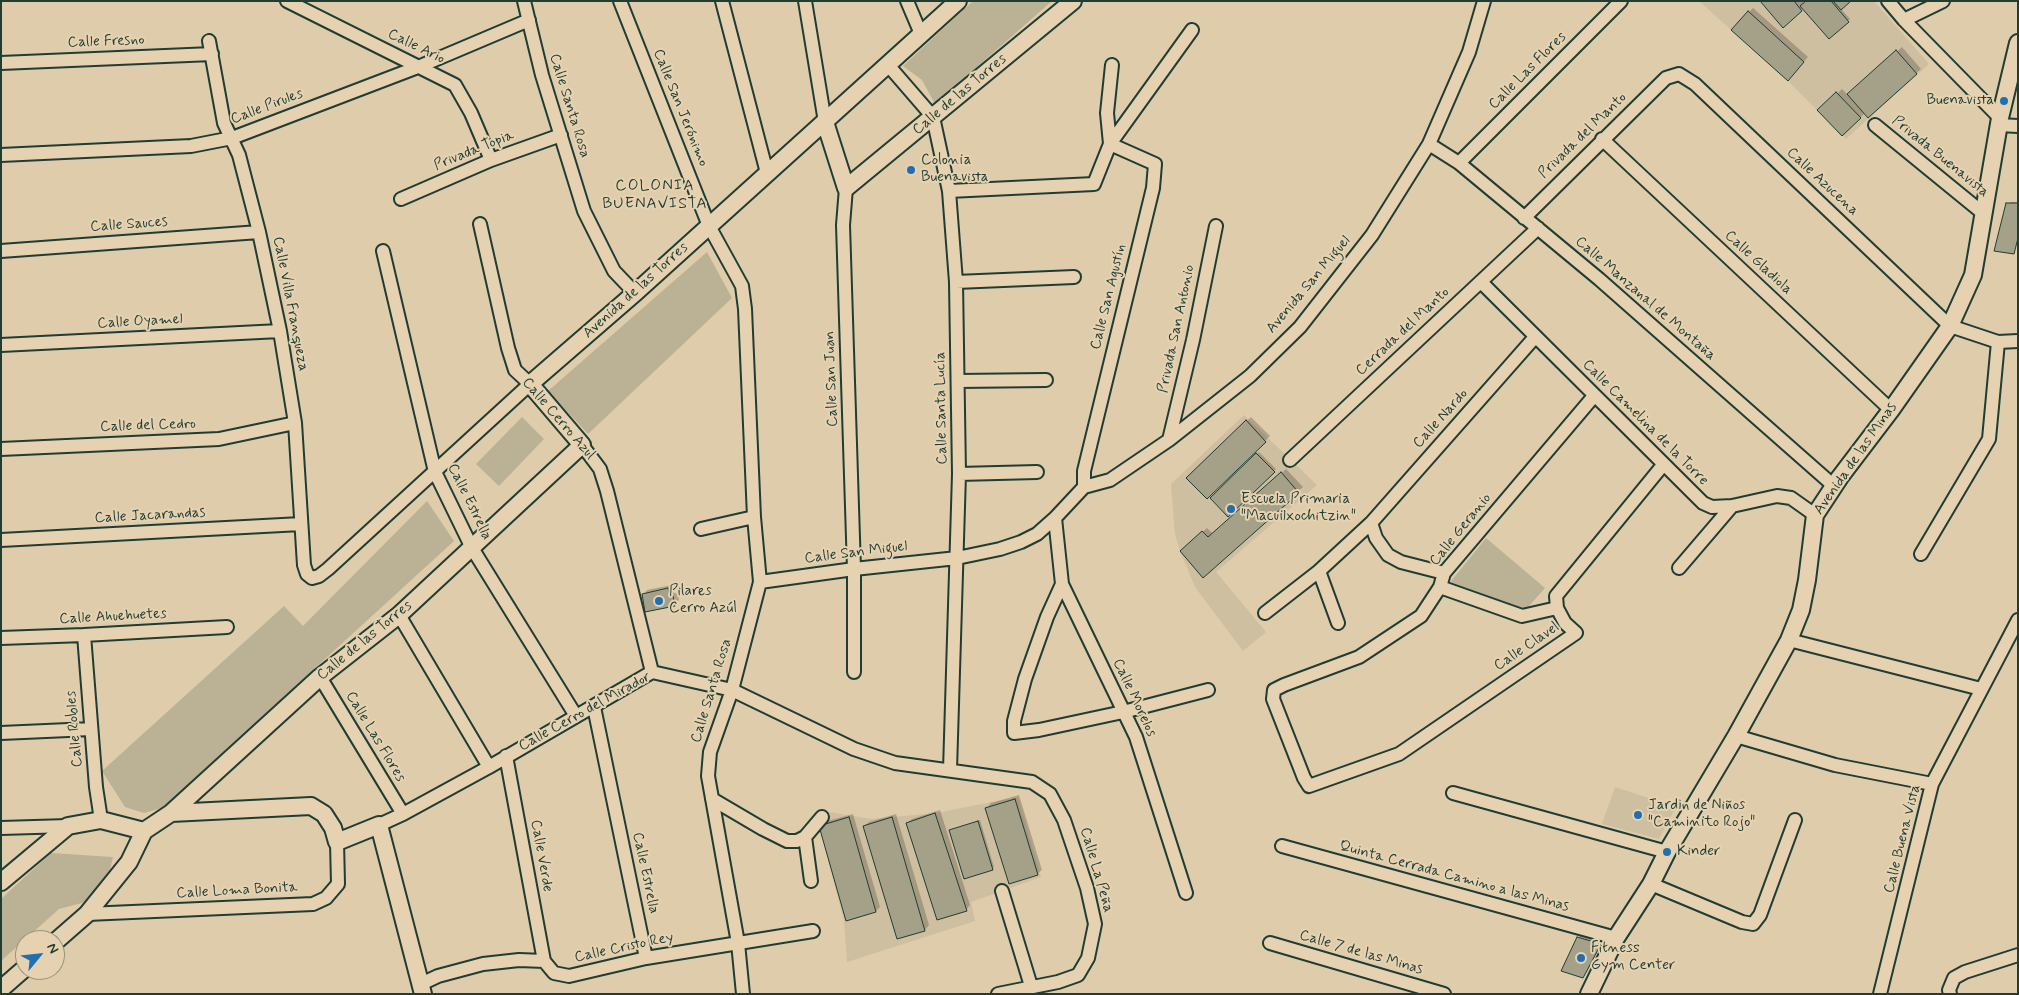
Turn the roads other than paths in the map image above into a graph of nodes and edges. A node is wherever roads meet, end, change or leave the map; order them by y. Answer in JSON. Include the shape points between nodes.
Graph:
{"nodes":[{"id":1,"x":287,"y":1,"type":"edge"},
{"id":2,"x":524,"y":1,"type":"edge"},
{"id":3,"x":620,"y":1,"type":"edge"},
{"id":4,"x":722,"y":1,"type":"edge"},
{"id":5,"x":805,"y":1,"type":"edge"},
{"id":6,"x":907,"y":1,"type":"edge"},
{"id":7,"x":958,"y":1,"type":"edge"},
{"id":8,"x":1073,"y":1,"type":"edge"},
{"id":9,"x":1484,"y":1,"type":"edge"},
{"id":10,"x":1621,"y":1,"type":"edge"},
{"id":11,"x":1888,"y":1,"type":"edge"},
{"id":12,"x":1943,"y":1,"type":"edge"},
{"id":13,"x":529,"y":20,"type":"junction"},
{"id":14,"x":1904,"y":20,"type":"junction"},
{"id":15,"x":1192,"y":30,"type":"dead end"},
{"id":16,"x":921,"y":34,"type":"junction"},
{"id":17,"x":209,"y":41,"type":"dead end"},
{"id":18,"x":2018,"y":43,"type":"edge"},
{"id":19,"x":212,"y":54,"type":"junction"},
{"id":20,"x":1,"y":63,"type":"edge"},
{"id":21,"x":888,"y":65,"type":"junction"},
{"id":22,"x":1112,"y":65,"type":"dead end"},
{"id":23,"x":418,"y":67,"type":"junction"},
{"id":24,"x":1666,"y":78,"type":"joint"},
{"id":25,"x":933,"y":117,"type":"junction"},
{"id":26,"x":826,"y":122,"type":"junction"},
{"id":27,"x":1999,"y":122,"type":"junction"},
{"id":28,"x":1876,"y":125,"type":"dead end"},
{"id":29,"x":2018,"y":126,"type":"edge"},
{"id":30,"x":561,"y":134,"type":"junction"},
{"id":31,"x":232,"y":138,"type":"junction"},
{"id":32,"x":1602,"y":140,"type":"junction"},
{"id":33,"x":1110,"y":144,"type":"junction"},
{"id":34,"x":1429,"y":144,"type":"junction"},
{"id":35,"x":1,"y":155,"type":"edge"},
{"id":36,"x":490,"y":160,"type":"junction"},
{"id":37,"x":1459,"y":163,"type":"junction"},
{"id":38,"x":767,"y":174,"type":"junction"},
{"id":39,"x":846,"y":188,"type":"junction"},
{"id":40,"x":949,"y":191,"type":"junction"},
{"id":41,"x":401,"y":200,"type":"dead end"},
{"id":42,"x":1984,"y":214,"type":"junction"},
{"id":43,"x":1524,"y":218,"type":"junction"},
{"id":44,"x":480,"y":224,"type":"dead end"},
{"id":45,"x":709,"y":226,"type":"junction"},
{"id":46,"x":1216,"y":226,"type":"dead end"},
{"id":47,"x":1538,"y":228,"type":"junction"},
{"id":48,"x":258,"y":232,"type":"junction"},
{"id":49,"x":1,"y":251,"type":"edge"},
{"id":50,"x":383,"y":251,"type":"dead end"},
{"id":51,"x":1074,"y":277,"type":"dead end"},
{"id":52,"x":956,"y":282,"type":"junction"},
{"id":53,"x":1481,"y":282,"type":"junction"},
{"id":54,"x":635,"y":294,"type":"junction"},
{"id":55,"x":1950,"y":326,"type":"junction"},
{"id":56,"x":280,"y":331,"type":"junction"},
{"id":57,"x":1535,"y":337,"type":"junction"},
{"id":58,"x":2018,"y":341,"type":"edge"},
{"id":59,"x":1998,"y":342,"type":"junction"},
{"id":60,"x":1,"y":345,"type":"edge"},
{"id":61,"x":1046,"y":380,"type":"dead end"},
{"id":62,"x":958,"y":381,"type":"junction"},
{"id":63,"x":530,"y":384,"type":"junction"},
{"id":64,"x":1594,"y":396,"type":"junction"},
{"id":65,"x":1891,"y":410,"type":"junction"},
{"id":66,"x":295,"y":423,"type":"junction"},
{"id":67,"x":1170,"y":440,"type":"junction"},
{"id":68,"x":582,"y":445,"type":"junction"},
{"id":69,"x":1,"y":449,"type":"edge"},
{"id":70,"x":1290,"y":460,"type":"dead end"},
{"id":71,"x":1664,"y":465,"type":"junction"},
{"id":72,"x":434,"y":472,"type":"junction"},
{"id":73,"x":1037,"y":472,"type":"dead end"},
{"id":74,"x":959,"y":474,"type":"junction"},
{"id":75,"x":1834,"y":486,"type":"junction"},
{"id":76,"x":1084,"y":487,"type":"junction"},
{"id":77,"x":1732,"y":506,"type":"junction"},
{"id":78,"x":1815,"y":514,"type":"junction"},
{"id":79,"x":754,"y":517,"type":"junction"},
{"id":80,"x":1055,"y":518,"type":"junction"},
{"id":81,"x":1371,"y":522,"type":"junction"},
{"id":82,"x":301,"y":524,"type":"junction"},
{"id":83,"x":701,"y":528,"type":"dead end"},
{"id":84,"x":1,"y":540,"type":"edge"},
{"id":85,"x":472,"y":548,"type":"junction"},
{"id":86,"x":1921,"y":554,"type":"dead end"},
{"id":87,"x":957,"y":558,"type":"junction"},
{"id":88,"x":1679,"y":568,"type":"dead end"},
{"id":89,"x":854,"y":569,"type":"junction"},
{"id":90,"x":1319,"y":571,"type":"junction"},
{"id":91,"x":1444,"y":573,"type":"junction"},
{"id":92,"x":312,"y":578,"type":"joint"},
{"id":93,"x":760,"y":582,"type":"junction"},
{"id":94,"x":1062,"y":584,"type":"junction"},
{"id":95,"x":1440,"y":587,"type":"junction"},
{"id":96,"x":1557,"y":608,"type":"junction"},
{"id":97,"x":1265,"y":614,"type":"dead end"},
{"id":98,"x":399,"y":615,"type":"junction"},
{"id":99,"x":2018,"y":620,"type":"edge"},
{"id":100,"x":1338,"y":624,"type":"dead end"},
{"id":101,"x":227,"y":627,"type":"dead end"},
{"id":102,"x":84,"y":636,"type":"junction"},
{"id":103,"x":1,"y":638,"type":"edge"},
{"id":104,"x":1789,"y":640,"type":"junction"},
{"id":105,"x":652,"y":672,"type":"junction"},
{"id":106,"x":854,"y":672,"type":"dead end"},
{"id":107,"x":320,"y":677,"type":"junction"},
{"id":108,"x":1981,"y":689,"type":"junction"},
{"id":109,"x":732,"y":690,"type":"junction"},
{"id":110,"x":1208,"y":690,"type":"dead end"},
{"id":111,"x":594,"y":707,"type":"junction"},
{"id":112,"x":1123,"y":712,"type":"junction"},
{"id":113,"x":576,"y":716,"type":"junction"},
{"id":114,"x":91,"y":729,"type":"junction"},
{"id":115,"x":1,"y":733,"type":"edge"},
{"id":116,"x":1736,"y":736,"type":"junction"},
{"id":117,"x":506,"y":756,"type":"junction"},
{"id":118,"x":489,"y":766,"type":"junction"},
{"id":119,"x":950,"y":770,"type":"junction"},
{"id":120,"x":1932,"y":784,"type":"junction"},
{"id":121,"x":1309,"y":786,"type":"joint"},
{"id":122,"x":1453,"y":792,"type":"dead end"},
{"id":123,"x":1050,"y":794,"type":"joint"},
{"id":124,"x":712,"y":799,"type":"junction"},
{"id":125,"x":171,"y":813,"type":"junction"},
{"id":126,"x":403,"y":814,"type":"junction"},
{"id":127,"x":822,"y":817,"type":"dead end"},
{"id":128,"x":101,"y":820,"type":"junction"},
{"id":129,"x":1794,"y":820,"type":"dead end"},
{"id":130,"x":379,"y":825,"type":"junction"},
{"id":131,"x":68,"y":826,"type":"junction"},
{"id":132,"x":1,"y":828,"type":"edge"},
{"id":133,"x":144,"y":832,"type":"junction"},
{"id":134,"x":805,"y":837,"type":"junction"},
{"id":135,"x":337,"y":842,"type":"junction"},
{"id":136,"x":1282,"y":846,"type":"dead end"},
{"id":137,"x":1668,"y":852,"type":"junction"},
{"id":138,"x":811,"y":881,"type":"dead end"},
{"id":139,"x":1,"y":882,"type":"edge"},
{"id":140,"x":1651,"y":884,"type":"junction"},
{"id":141,"x":1002,"y":890,"type":"dead end"},
{"id":142,"x":1186,"y":893,"type":"dead end"},
{"id":143,"x":87,"y":914,"type":"junction"},
{"id":144,"x":813,"y":931,"type":"dead end"},
{"id":145,"x":65,"y":933,"type":"edge"},
{"id":146,"x":1616,"y":938,"type":"junction"},
{"id":147,"x":738,"y":943,"type":"junction"},
{"id":148,"x":1270,"y":943,"type":"dead end"},
{"id":149,"x":2018,"y":955,"type":"edge"},
{"id":150,"x":646,"y":958,"type":"junction"},
{"id":151,"x":544,"y":961,"type":"junction"},
{"id":152,"x":15,"y":977,"type":"edge"},
{"id":153,"x":1031,"y":986,"type":"junction"},
{"id":154,"x":1,"y":989,"type":"edge"},
{"id":155,"x":422,"y":989,"type":"edge"},
{"id":156,"x":743,"y":994,"type":"edge"},
{"id":157,"x":998,"y":994,"type":"edge"},
{"id":158,"x":1444,"y":994,"type":"edge"},
{"id":159,"x":1589,"y":994,"type":"edge"},
{"id":160,"x":1880,"y":994,"type":"edge"},
{"id":161,"x":1950,"y":994,"type":"edge"}],
"edges":[{"from":1,"to":23,"type":"street","name":"Calle Ario"},
{"from":2,"to":13,"type":"street","name":"Calle Santa Rosa"},
{"from":3,"to":45,"type":"street","name":"Calle San Jerónimo"},
{"from":4,"to":38,"type":"street"},
{"from":5,"to":26,"type":"street"},
{"from":6,"to":16,"type":"street"},
{"from":7,"to":16,"type":"street","name":"Avenida de las Torres"},
{"from":8,"to":25,"type":"street","name":"Calle de las Torres"},
{"from":9,"to":34,"type":"street","name":"Avenida San Miguel","via":[[1469,52]]},
{"from":10,"to":37,"type":"street","name":"Calle Las Flores"},
{"from":11,"to":14,"type":"street"},
{"from":12,"to":14,"type":"street"},
{"from":13,"to":23,"type":"street","name":"Calle Pirules"},
{"from":13,"to":30,"type":"street","name":"Calle Santa Rosa"},
{"from":14,"to":27,"type":"street"},
{"from":15,"to":33,"type":"street"},
{"from":16,"to":21,"type":"street","name":"Avenida de las Torres"},
{"from":17,"to":19,"type":"street","name":"Calle Villa Franqueza"},
{"from":18,"to":27,"type":"street","name":"Avenida de las Minas"},
{"from":19,"to":20,"type":"street","name":"Calle Fresno"},
{"from":19,"to":31,"type":"street","name":"Calle Villa Franqueza","via":[[224,123]]},
{"from":21,"to":25,"type":"street","name":"Calle Santa Lucía"},
{"from":21,"to":26,"type":"street","name":"Avenida de las Torres"},
{"from":22,"to":33,"type":"street","via":[[1107,113]]},
{"from":23,"to":31,"type":"street","name":"Calle Pirules"},
{"from":23,"to":36,"type":"street","name":"Calle Ario","via":[[455,85],[471,113]]},
{"from":24,"to":32,"type":"street","name":"Privada del Manto"},
{"from":24,"to":55,"type":"street","name":"Calle Azucena","via":[[1678,74],[1695,84]]},
{"from":25,"to":39,"type":"street","name":"Calle de las Torres"},
{"from":25,"to":40,"type":"street","name":"Calle Santa Lucía"},
{"from":26,"to":38,"type":"street","name":"Avenida de las Torres"},
{"from":26,"to":39,"type":"street"},
{"from":27,"to":29,"type":"street"},
{"from":27,"to":42,"type":"street","name":"Avenida de las Minas"},
{"from":28,"to":42,"type":"street","name":"Privada Buenavista"},
{"from":30,"to":36,"type":"street","name":"Privada Topia"},
{"from":30,"to":54,"type":"street","name":"Calle Santa Rosa","via":[[584,211],[614,271]]},
{"from":31,"to":35,"type":"street","name":"Calle Pirules","via":[[191,146]]},
{"from":31,"to":48,"type":"street","name":"Calle Villa Franqueza"},
{"from":32,"to":43,"type":"street","name":"Privada del Manto"},
{"from":32,"to":65,"type":"street","name":"Calle Gladiola"},
{"from":33,"to":40,"type":"street","via":[[1094,184]]},
{"from":33,"to":76,"type":"street","name":"Calle San Agustín","via":[[1155,164],[1155,172],[1084,471]]},
{"from":34,"to":37,"type":"street","name":"Calle Manzanal de Montaña"},
{"from":34,"to":67,"type":"street","name":"Avenida San Miguel","via":[[1372,235],[1300,327],[1250,376]]},
{"from":36,"to":41,"type":"street","name":"Privada Topia"},
{"from":37,"to":43,"type":"street","name":"Calle Manzanal de Montaña"},
{"from":38,"to":45,"type":"street","name":"Avenida de las Torres"},
{"from":39,"to":89,"type":"street","name":"Calle San Juan","via":[[843,225]]},
{"from":40,"to":52,"type":"street","name":"Calle Santa Lucía"},
{"from":42,"to":55,"type":"street","name":"Avenida de las Minas","via":[[1973,275]]},
{"from":43,"to":47,"type":"street","name":"Calle Manzanal de Montaña"},
{"from":44,"to":63,"type":"street","name":"Calle Cerro Azul","via":[[508,348],[515,370]]},
{"from":45,"to":54,"type":"street","name":"Avenida de las Torres"},
{"from":45,"to":79,"type":"street","name":"Calle Santa Rosa","via":[[742,286]]},
{"from":46,"to":67,"type":"street","name":"Privada San Antonio"},
{"from":47,"to":53,"type":"street","name":"Cerrada del Manto"},
{"from":47,"to":75,"type":"street","name":"Calle Manzanal de Montaña"},
{"from":48,"to":49,"type":"street","name":"Calle Sauces"},
{"from":48,"to":56,"type":"street","name":"Calle Villa Franqueza"},
{"from":50,"to":72,"type":"street","name":"Calle Estrella"},
{"from":51,"to":52,"type":"street"},
{"from":52,"to":62,"type":"street","name":"Calle Santa Lucía"},
{"from":53,"to":57,"type":"street","name":"Calle Camelina de la Torre"},
{"from":53,"to":70,"type":"street","name":"Cerrada del Manto"},
{"from":54,"to":63,"type":"street","name":"Avenida de las Torres"},
{"from":55,"to":59,"type":"street"},
{"from":55,"to":65,"type":"street","name":"Avenida de las Minas"},
{"from":56,"to":60,"type":"street","name":"Calle Oyamel"},
{"from":56,"to":66,"type":"street","name":"Calle Villa Franqueza"},
{"from":57,"to":64,"type":"street","name":"Calle Camelina de la Torre"},
{"from":57,"to":81,"type":"street","name":"Calle Nardo"},
{"from":58,"to":59,"type":"street"},
{"from":59,"to":86,"type":"street","via":[[1989,439]]},
{"from":61,"to":62,"type":"street"},
{"from":62,"to":74,"type":"street","name":"Calle Santa Lucía"},
{"from":63,"to":68,"type":"street","name":"Calle Cerro Azul"},
{"from":63,"to":72,"type":"street","name":"Avenida de las Torres"},
{"from":64,"to":71,"type":"street","name":"Calle Camelina de la Torre"},
{"from":64,"to":91,"type":"street","name":"Calle Geranio"},
{"from":65,"to":75,"type":"street","name":"Avenida de las Minas"},
{"from":66,"to":69,"type":"street","name":"Calle del Cedro","via":[[219,439]]},
{"from":66,"to":82,"type":"street","name":"Calle Villa Franqueza"},
{"from":67,"to":76,"type":"street","name":"Avenida San Miguel","via":[[1110,480]]},
{"from":68,"to":85,"type":"street","name":"Calle de las Torres"},
{"from":68,"to":105,"type":"street","name":"Calle Cerro Azul","via":[[600,469],[607,491]]},
{"from":71,"to":77,"type":"street","name":"Calle Camelina de la Torre","via":[[1703,503],[1712,508]]},
{"from":71,"to":96,"type":"street","name":"Calle Clavel","via":[[1556,596]]},
{"from":72,"to":85,"type":"street","name":"Calle Estrella"},
{"from":72,"to":92,"type":"street","name":"Avenida de las Torres","via":[[328,569]]},
{"from":73,"to":74,"type":"street"},
{"from":74,"to":87,"type":"street","name":"Calle Santa Lucía"},
{"from":75,"to":78,"type":"street","name":"Avenida de las Minas"},
{"from":76,"to":80,"type":"street"},
{"from":77,"to":78,"type":"street","name":"Calle Camelina de la Torre","via":[[1777,496],[1791,498]]},
{"from":77,"to":88,"type":"street"},
{"from":78,"to":104,"type":"street","name":"Avenida de las Minas","via":[[1801,610]]},
{"from":79,"to":83,"type":"street"},
{"from":79,"to":93,"type":"street","name":"Calle Santa Rosa"},
{"from":80,"to":87,"type":"street","via":[[1037,534],[1021,542]]},
{"from":80,"to":94,"type":"street","name":"Calle Morelos"},
{"from":81,"to":90,"type":"street","name":"Calle Nardo"},
{"from":81,"to":91,"type":"street","via":[[1376,538],[1388,555],[1401,562]]},
{"from":82,"to":84,"type":"street","name":"Calle Jacarandas"},
{"from":82,"to":92,"type":"street","name":"Calle Villa Franqueza","via":[[304,565]]},
{"from":85,"to":98,"type":"street","name":"Calle de las Torres"},
{"from":85,"to":113,"type":"street","name":"Calle Estrella"},
{"from":87,"to":89,"type":"street","name":"Calle San Miguel"},
{"from":87,"to":119,"type":"street","name":"Calle Santa Lucía"},
{"from":89,"to":93,"type":"street","name":"Calle San Miguel"},
{"from":89,"to":106,"type":"street"},
{"from":90,"to":97,"type":"street","name":"Calle Nardo"},
{"from":90,"to":100,"type":"street"},
{"from":91,"to":95,"type":"street","name":"Calle Geranio"},
{"from":93,"to":109,"type":"street","name":"Calle Santa Rosa"},
{"from":94,"to":112,"type":"street","name":"Calle Morelos"},
{"from":94,"to":112,"type":"street","via":[[1025,679],[1014,733]]},
{"from":95,"to":96,"type":"street","via":[[1522,616]]},
{"from":95,"to":121,"type":"street","name":"Calle Geranio","via":[[1421,616],[1358,657],[1274,690],[1273,699]]},
{"from":96,"to":121,"type":"street","name":"Calle Clavel","via":[[1565,623],[1576,633],[1399,754]]},
{"from":98,"to":107,"type":"street","name":"Calle de las Torres"},
{"from":98,"to":118,"type":"street"},
{"from":99,"to":108,"type":"street","name":"Calle Buena Vista"},
{"from":101,"to":102,"type":"street","name":"Calle Ahuehuetes"},
{"from":102,"to":103,"type":"street","name":"Calle Ahuehuetes"},
{"from":102,"to":114,"type":"street","name":"Calle Robles"},
{"from":104,"to":108,"type":"street"},
{"from":104,"to":116,"type":"street","name":"Avenida de las Minas"},
{"from":105,"to":109,"type":"street","name":"Calle Cerro del Mirador"},
{"from":105,"to":111,"type":"street","name":"Calle Cerro del Mirador"},
{"from":107,"to":125,"type":"street","name":"Calle de las Torres"},
{"from":107,"to":126,"type":"street","name":"Calle Las Flores"},
{"from":108,"to":120,"type":"street","name":"Calle Buena Vista"},
{"from":109,"to":119,"type":"street","name":"Calle Cerro del Mirador","via":[[854,749],[895,763]]},
{"from":109,"to":124,"type":"street","name":"Calle Santa Rosa","via":[[710,752],[708,776]]},
{"from":110,"to":112,"type":"street"},
{"from":111,"to":113,"type":"street","name":"Calle Cerro del Mirador"},
{"from":111,"to":150,"type":"street","name":"Calle Estrella"},
{"from":112,"to":142,"type":"street","name":"Calle Morelos","via":[[1136,737]]},
{"from":113,"to":117,"type":"street","name":"Calle Cerro del Mirador"},
{"from":114,"to":115,"type":"street"},
{"from":114,"to":128,"type":"street","name":"Calle Robles"},
{"from":116,"to":120,"type":"street","via":[[1835,764]]},
{"from":116,"to":137,"type":"street","name":"Avenida de las Minas"},
{"from":117,"to":118,"type":"street","name":"Calle Cerro del Mirador"},
{"from":117,"to":151,"type":"street","name":"Calle Verde"},
{"from":118,"to":126,"type":"street","name":"Calle Cerro del Mirador"},
{"from":119,"to":123,"type":"street","name":"Calle Cerro del Mirador","via":[[1032,782]]},
{"from":120,"to":160,"type":"street","name":"Calle Buena Vista"},
{"from":122,"to":137,"type":"street"},
{"from":123,"to":153,"type":"street","name":"Calle La Peña","via":[[1064,820],[1087,888],[1095,924],[1088,958],[1078,975]]},
{"from":124,"to":134,"type":"street","via":[[762,830],[787,841]]},
{"from":124,"to":147,"type":"street","name":"Calle Santa Rosa"},
{"from":125,"to":133,"type":"street","name":"Calle de las Torres"},
{"from":125,"to":135,"type":"street","via":[[311,806],[324,814]]},
{"from":126,"to":130,"type":"street","name":"Calle Cerro del Mirador"},
{"from":127,"to":134,"type":"street"},
{"from":128,"to":131,"type":"street"},
{"from":128,"to":133,"type":"street"},
{"from":129,"to":140,"type":"street","via":[[1760,915],[1753,924]]},
{"from":130,"to":135,"type":"street","name":"Calle Cerro del Mirador"},
{"from":130,"to":155,"type":"street"},
{"from":131,"to":132,"type":"street"},
{"from":131,"to":139,"type":"street"},
{"from":133,"to":143,"type":"street","name":"Calle de las Torres","via":[[129,862]]},
{"from":134,"to":138,"type":"street"},
{"from":135,"to":143,"type":"street","name":"Calle Loma Bonita","via":[[338,884],[326,898],[313,904]]},
{"from":136,"to":146,"type":"street","name":"Quinta Cerrada Camino a las Minas"},
{"from":137,"to":140,"type":"street","name":"Avenida de las Minas"},
{"from":140,"to":146,"type":"street","name":"Avenida de las Minas"},
{"from":141,"to":153,"type":"street"},
{"from":143,"to":145,"type":"street","name":"Calle de las Torres"},
{"from":144,"to":147,"type":"street","name":"Calle Cristo Rey"},
{"from":146,"to":159,"type":"street","name":"Avenida de las Minas"},
{"from":147,"to":150,"type":"street","name":"Calle Cristo Rey"},
{"from":147,"to":156,"type":"street","name":"Calle Santa Rosa"},
{"from":148,"to":158,"type":"street","name":"Calle 7 de las Minas"},
{"from":149,"to":161,"type":"street","via":[[1954,978]]},
{"from":150,"to":151,"type":"street","name":"Calle Cristo Rey","via":[[569,976],[554,973]]},
{"from":151,"to":155,"type":"street","via":[[483,964],[438,976]]},
{"from":152,"to":154,"type":"street"},
{"from":153,"to":157,"type":"street"}]}
